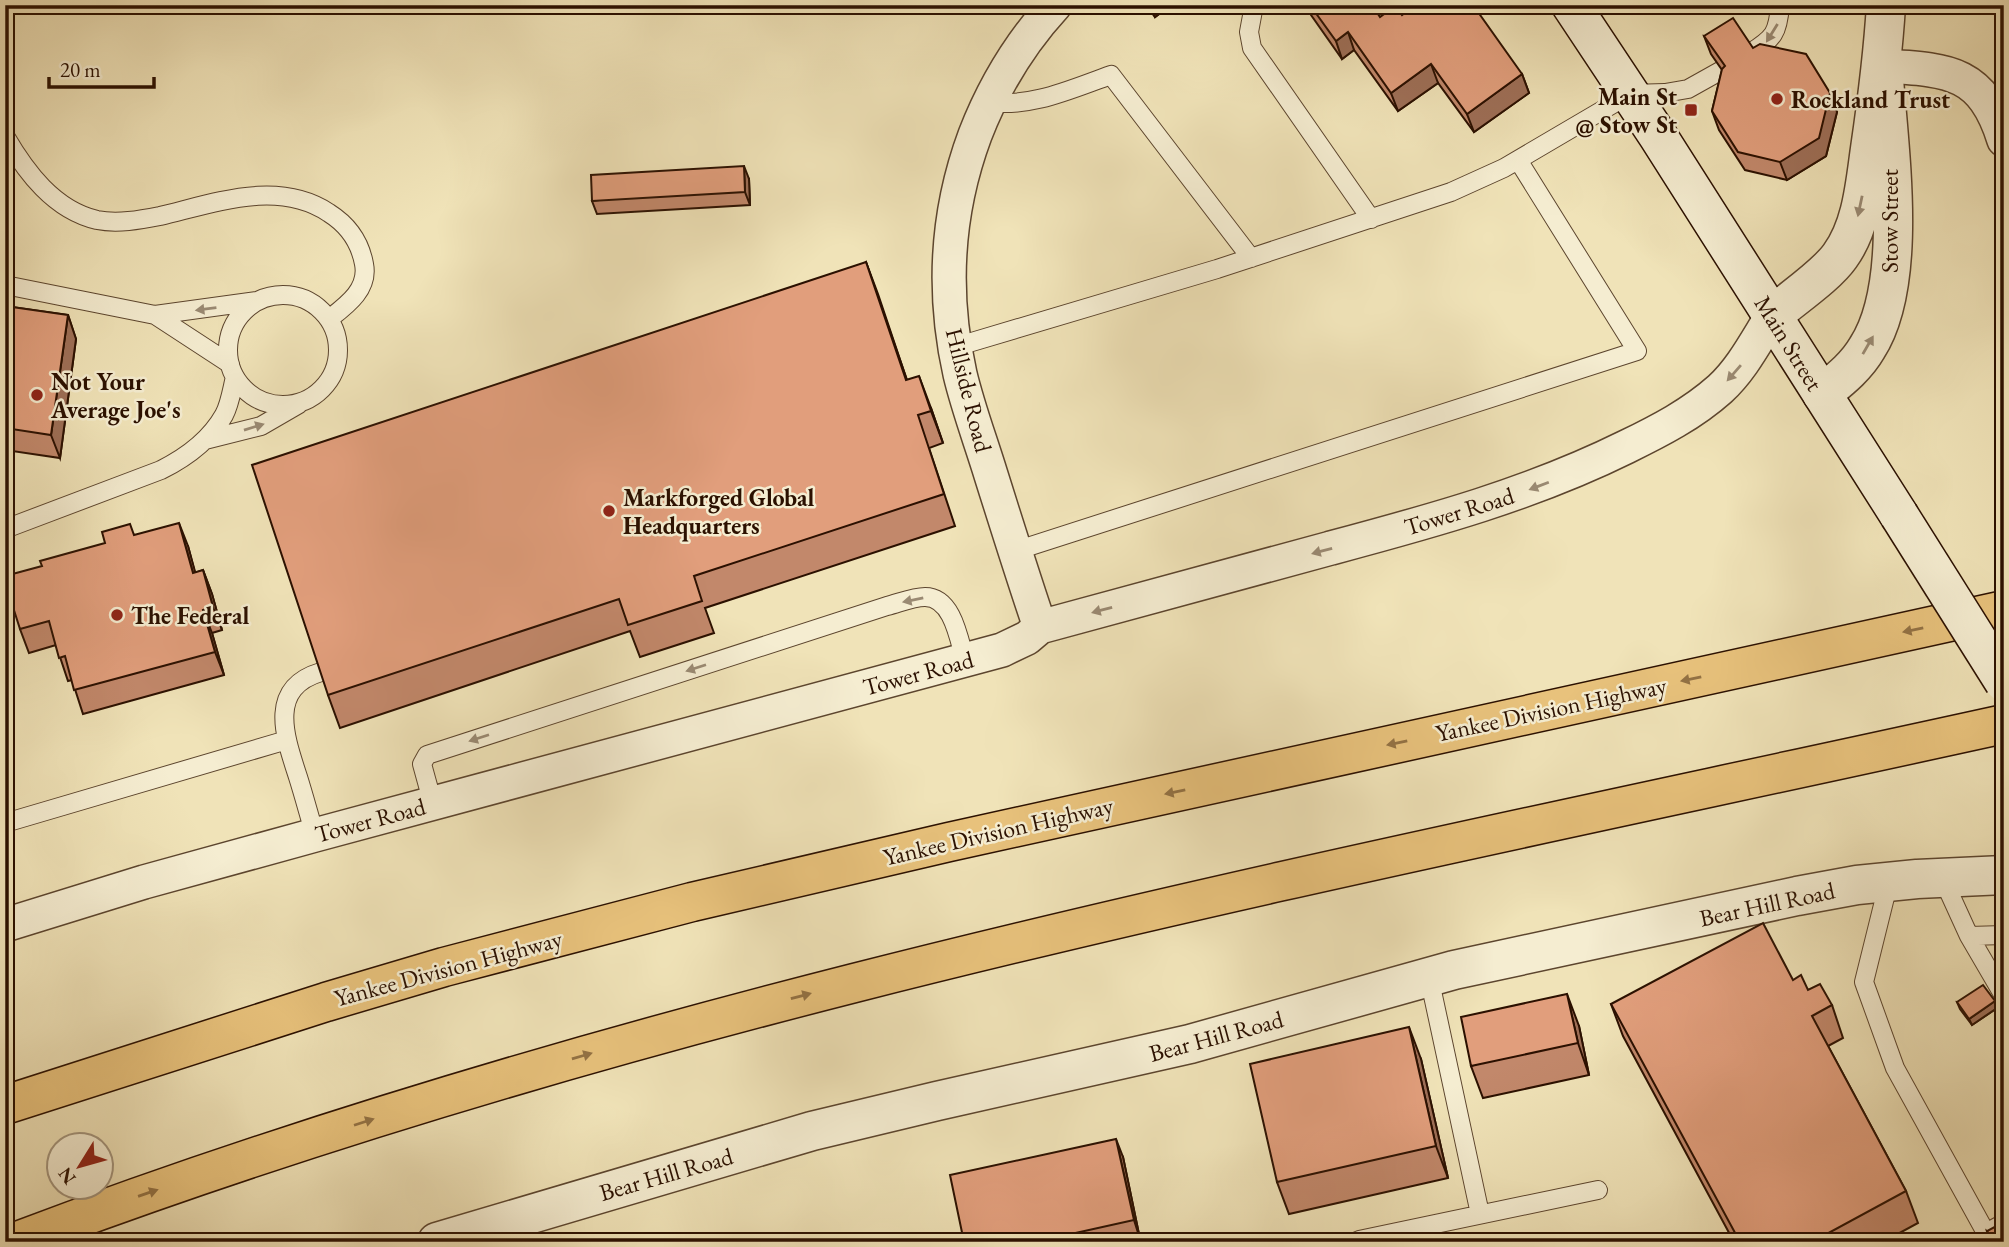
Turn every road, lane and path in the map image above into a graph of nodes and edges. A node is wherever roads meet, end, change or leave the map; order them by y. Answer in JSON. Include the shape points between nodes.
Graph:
{"nodes":[{"id":1,"x":1055,"y":5,"type":"edge"},
{"id":2,"x":1254,"y":5,"type":"edge"},
{"id":3,"x":1571,"y":5,"type":"edge"},
{"id":4,"x":1780,"y":5,"type":"edge"},
{"id":5,"x":1886,"y":5,"type":"edge"},
{"id":6,"x":1750,"y":53,"type":"edge"},
{"id":7,"x":1883,"y":66,"type":"junction"},
{"id":8,"x":1722,"y":70,"type":"edge"},
{"id":9,"x":1630,"y":94,"type":"junction"},
{"id":10,"x":989,"y":102,"type":"junction"},
{"id":11,"x":5,"y":136,"type":"edge"},
{"id":12,"x":2004,"y":140,"type":"edge"},
{"id":13,"x":1518,"y":160,"type":"junction"},
{"id":14,"x":1371,"y":219,"type":"junction"},
{"id":15,"x":1251,"y":258,"type":"junction"},
{"id":16,"x":5,"y":285,"type":"edge"},
{"id":17,"x":257,"y":301,"type":"junction"},
{"id":18,"x":155,"y":315,"type":"junction"},
{"id":19,"x":1772,"y":316,"type":"junction"},
{"id":20,"x":329,"y":319,"type":"junction"},
{"id":21,"x":955,"y":347,"type":"junction"},
{"id":22,"x":232,"y":371,"type":"junction"},
{"id":23,"x":1822,"y":394,"type":"junction"},
{"id":24,"x":299,"y":403,"type":"junction"},
{"id":25,"x":205,"y":440,"type":"junction"},
{"id":26,"x":5,"y":529,"type":"edge"},
{"id":27,"x":1016,"y":551,"type":"junction"},
{"id":28,"x":2004,"y":610,"type":"edge"},
{"id":29,"x":1040,"y":627,"type":"junction"},
{"id":30,"x":965,"y":660,"type":"junction"},
{"id":31,"x":321,"y":672,"type":"edge"},
{"id":32,"x":2004,"y":682,"type":"edge"},
{"id":33,"x":2004,"y":724,"type":"edge"},
{"id":34,"x":287,"y":740,"type":"junction"},
{"id":35,"x":433,"y":804,"type":"junction"},
{"id":36,"x":5,"y":823,"type":"edge"},
{"id":37,"x":315,"y":835,"type":"junction"},
{"id":38,"x":2004,"y":875,"type":"edge"},
{"id":39,"x":1943,"y":878,"type":"junction"},
{"id":40,"x":1889,"y":881,"type":"junction"},
{"id":41,"x":5,"y":925,"type":"edge"},
{"id":42,"x":2004,"y":935,"type":"edge"},
{"id":43,"x":1969,"y":936,"type":"junction"},
{"id":44,"x":1429,"y":977,"type":"junction"},
{"id":45,"x":2004,"y":996,"type":"edge"},
{"id":46,"x":5,"y":1105,"type":"edge"},
{"id":47,"x":1598,"y":1190,"type":"dead end"},
{"id":48,"x":1480,"y":1214,"type":"junction"},
{"id":49,"x":2004,"y":1223,"type":"edge"},
{"id":50,"x":1978,"y":1237,"type":"edge"},
{"id":51,"x":1359,"y":1240,"type":"dead end"},
{"id":52,"x":15,"y":1242,"type":"edge"},
{"id":53,"x":437,"y":1242,"type":"edge"}],
"edges":[{"from":1,"to":10,"type":"street","name":"Hillside Road","via":[[1026,38]]},
{"from":2,"to":14,"type":"lane","via":[[1248,32],[1252,48]]},
{"from":3,"to":9,"type":"street","name":"Main Street"},
{"from":4,"to":6,"type":"lane","one_way":true,"via":[[1772,38]]},
{"from":5,"to":7,"type":"street","name":"Stow Street"},
{"from":7,"to":12,"type":"street","via":[[1934,70],[1965,79],[1987,102]]},
{"from":7,"to":19,"type":"street","name":"Stow Street","one_way":true,"via":[[1865,182],[1850,241],[1834,264]]},
{"from":23,"to":7,"type":"street","name":"Stow Street","one_way":true,"via":[[1868,347],[1878,328],[1889,282],[1893,218]]},
{"from":8,"to":9,"type":"lane","via":[[1688,89]]},
{"from":9,"to":13,"type":"lane"},
{"from":9,"to":19,"type":"street","name":"Main Street"},
{"from":10,"to":15,"type":"lane","via":[[1031,102],[1111,75]]},
{"from":10,"to":21,"type":"street","name":"Hillside Road","via":[[963,171],[951,223],[948,294]]},
{"from":11,"to":20,"type":"lane","via":[[50,196],[98,220],[146,219],[252,196],[301,198],[320,206],[353,233],[365,267],[356,295]]},
{"from":13,"to":14,"type":"lane","via":[[1451,192]]},
{"from":13,"to":27,"type":"lane","via":[[1637,351]]},
{"from":14,"to":15,"type":"lane"},
{"from":15,"to":21,"type":"lane"},
{"from":16,"to":18,"type":"lane"},
{"from":17,"to":18,"type":"lane","one_way":true},
{"from":17,"to":20,"type":"lane","via":[[297,296]]},
{"from":17,"to":22,"type":"lane","via":[[245,309],[230,334]]},
{"from":18,"to":22,"type":"lane"},
{"from":19,"to":23,"type":"street","name":"Main Street"},
{"from":19,"to":29,"type":"street","name":"Tower Road","one_way":true,"via":[[1742,364],[1699,406],[1562,477],[1441,519]]},
{"from":20,"to":24,"type":"lane","via":[[338,341],[337,365],[322,389]]},
{"from":21,"to":27,"type":"street","name":"Hillside Road","via":[[968,404]]},
{"from":22,"to":24,"type":"lane","via":[[251,395],[262,401]]},
{"from":22,"to":25,"type":"lane","via":[[226,413]]},
{"from":23,"to":32,"type":"street","name":"Main Street","bridge":true},
{"from":25,"to":24,"type":"lane","one_way":true,"via":[[261,426]]},
{"from":25,"to":26,"type":"lane","via":[[161,470]]},
{"from":27,"to":29,"type":"street","name":"Hillside Road"},
{"from":28,"to":46,"type":"highway","name":"Yankee Division Highway","one_way":true,"via":[[692,902],[339,998]]},
{"from":29,"to":30,"type":"street","name":"Tower Road","via":[[1017,644]]},
{"from":30,"to":35,"type":"street","name":"Tower Road"},
{"from":30,"to":35,"type":"lane","one_way":true,"via":[[952,620],[941,603],[924,597],[899,603],[434,752],[422,764]]},
{"from":31,"to":34,"type":"lane","via":[[301,680],[289,695],[284,717]]},
{"from":52,"to":33,"type":"highway","one_way":true,"via":[[130,1199],[467,1090],[851,982]]},
{"from":34,"to":36,"type":"lane"},
{"from":34,"to":37,"type":"lane"},
{"from":35,"to":37,"type":"street","name":"Tower Road"},
{"from":37,"to":41,"type":"street","name":"Tower Road"},
{"from":38,"to":39,"type":"street","name":"Bear Hill Road"},
{"from":39,"to":40,"type":"street","name":"Bear Hill Road"},
{"from":39,"to":43,"type":"lane"},
{"from":40,"to":44,"type":"street","name":"Bear Hill Road","via":[[1797,896]]},
{"from":40,"to":50,"type":"lane","via":[[1864,982],[1895,1068]]},
{"from":42,"to":43,"type":"lane"},
{"from":43,"to":45,"type":"lane"},
{"from":44,"to":48,"type":"lane"},
{"from":44,"to":53,"type":"street","name":"Bear Hill Road","via":[[1190,1044],[812,1132]]},
{"from":47,"to":48,"type":"lane"},
{"from":48,"to":51,"type":"lane"},
{"from":49,"to":50,"type":"lane"}]}
